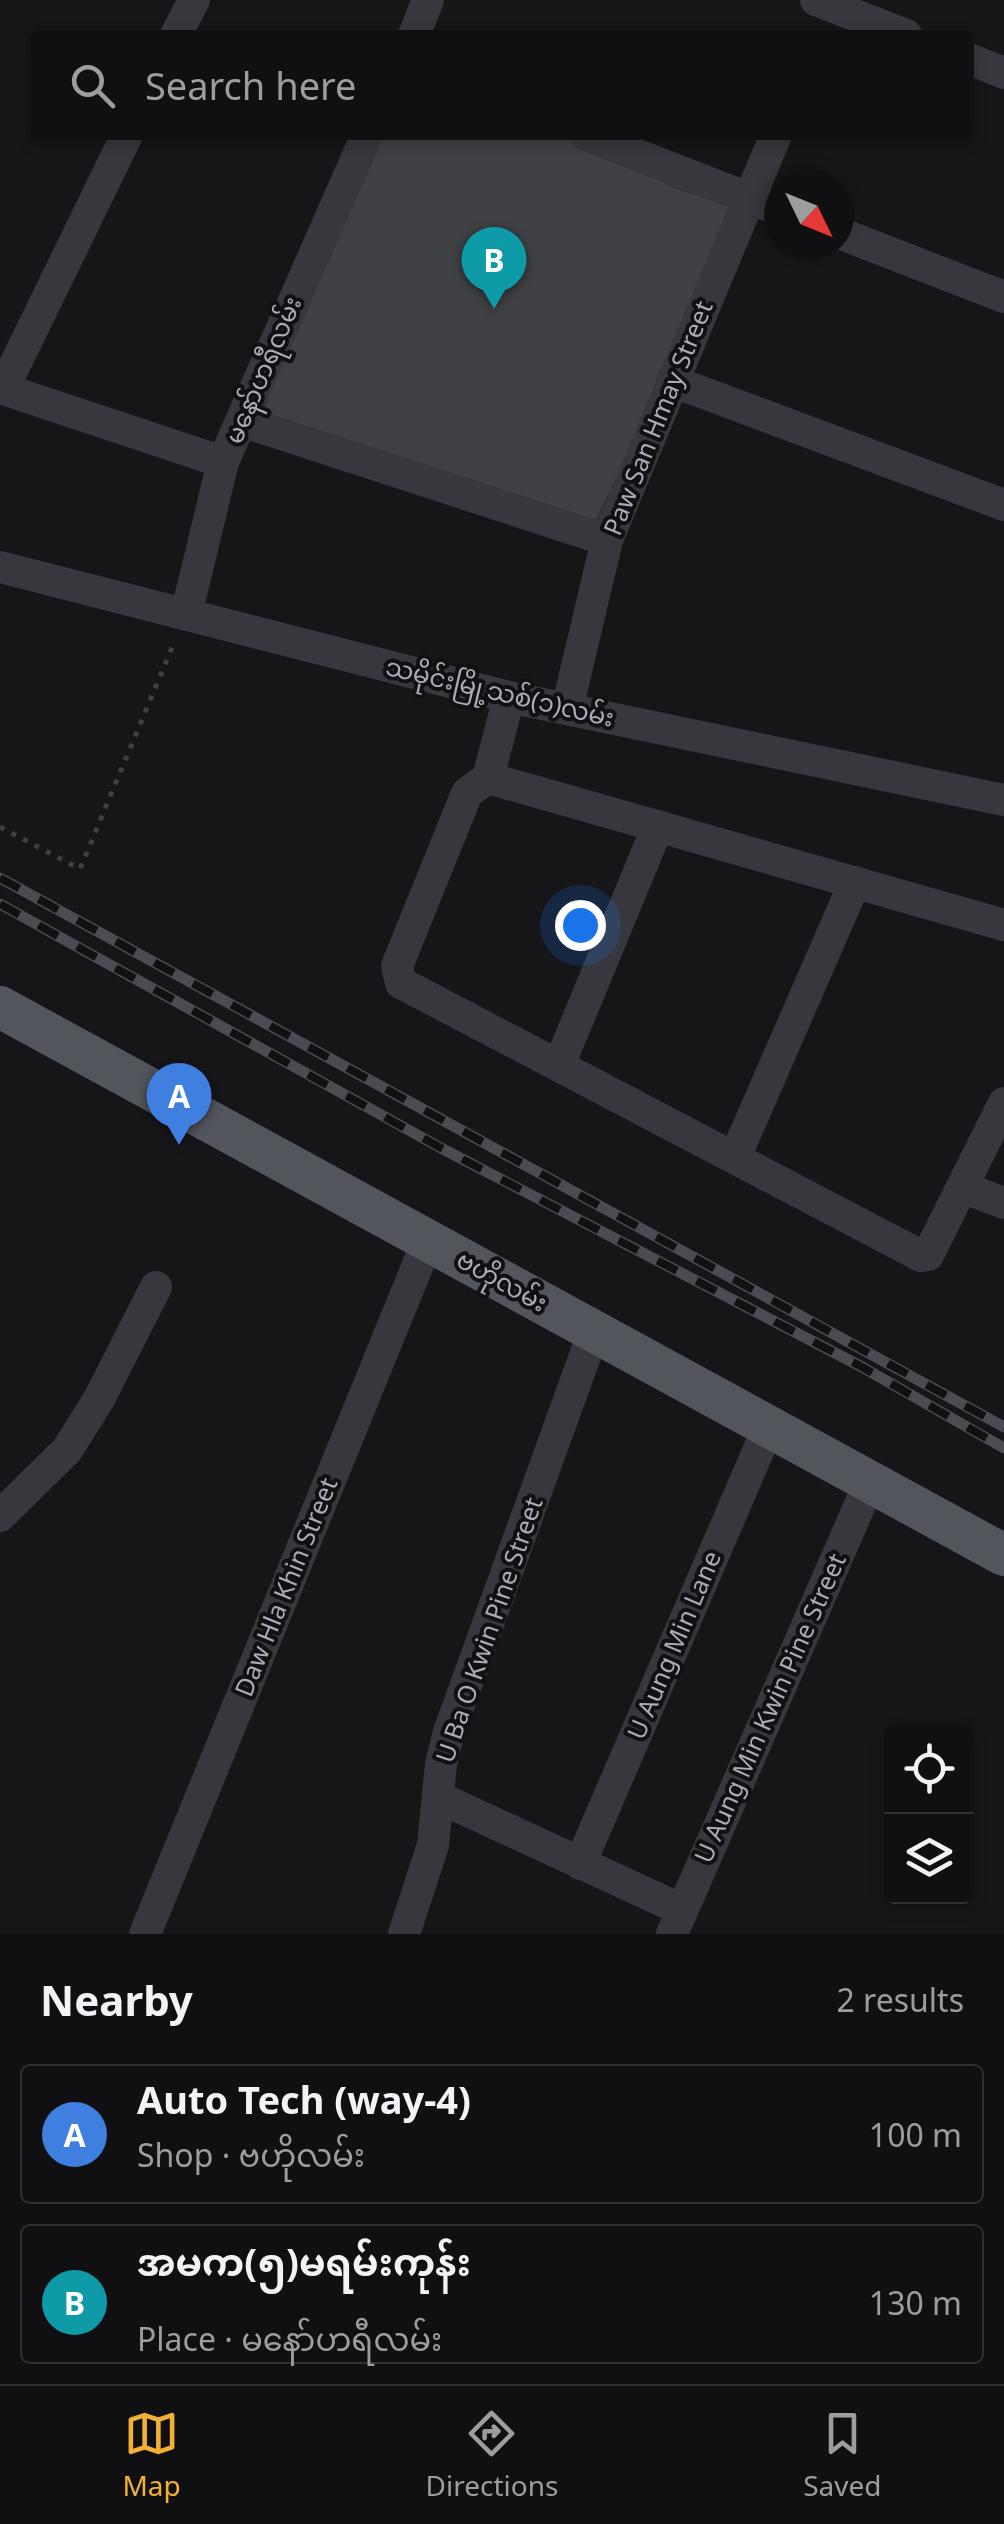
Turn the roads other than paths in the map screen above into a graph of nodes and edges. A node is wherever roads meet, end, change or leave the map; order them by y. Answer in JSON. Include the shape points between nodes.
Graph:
{"nodes":[{"id":1,"x":194,"y":0,"type":"edge"},
{"id":2,"x":428,"y":0,"type":"edge"},
{"id":3,"x":825,"y":10,"type":"edge"},
{"id":4,"x":179,"y":30,"type":"edge"},
{"id":5,"x":416,"y":30,"type":"edge"},
{"id":6,"x":890,"y":30,"type":"edge"},
{"id":7,"x":974,"y":61,"type":"edge"},
{"id":8,"x":1004,"y":73,"type":"edge"},
{"id":9,"x":126,"y":140,"type":"edge"},
{"id":10,"x":365,"y":140,"type":"edge"},
{"id":11,"x":599,"y":140,"type":"edge"},
{"id":12,"x":775,"y":140,"type":"edge"},
{"id":13,"x":770,"y":170,"type":"edge"},
{"id":14,"x":764,"y":204,"type":"edge"},
{"id":15,"x":854,"y":239,"type":"edge"},
{"id":16,"x":1004,"y":297,"type":"edge"},
{"id":17,"x":672,"y":382,"type":"junction"},
{"id":18,"x":1,"y":389,"type":"edge"},
{"id":19,"x":241,"y":421,"type":"junction"},
{"id":20,"x":223,"y":462,"type":"junction"},
{"id":21,"x":1004,"y":505,"type":"edge"},
{"id":22,"x":607,"y":540,"type":"junction"},
{"id":23,"x":0,"y":567,"type":"edge"},
{"id":24,"x":186,"y":614,"type":"junction"},
{"id":25,"x":509,"y":697,"type":"junction"},
{"id":26,"x":567,"y":709,"type":"junction"},
{"id":27,"x":488,"y":778,"type":"junction"},
{"id":28,"x":1004,"y":800,"type":"edge"},
{"id":29,"x":658,"y":826,"type":"junction"},
{"id":30,"x":855,"y":882,"type":"junction"},
{"id":31,"x":1004,"y":925,"type":"edge"},
{"id":32,"x":0,"y":1007,"type":"edge"},
{"id":33,"x":559,"y":1065,"type":"junction"},
{"id":34,"x":1004,"y":1103,"type":"edge"},
{"id":35,"x":735,"y":1157,"type":"junction"},
{"id":36,"x":962,"y":1187,"type":"junction"},
{"id":37,"x":1004,"y":1203,"type":"edge"},
{"id":38,"x":428,"y":1240,"type":"junction"},
{"id":39,"x":156,"y":1288,"type":"dead end"},
{"id":40,"x":594,"y":1331,"type":"junction"},
{"id":41,"x":769,"y":1426,"type":"junction"},
{"id":42,"x":870,"y":1482,"type":"junction"},
{"id":43,"x":0,"y":1516,"type":"edge"},
{"id":44,"x":1004,"y":1554,"type":"edge"},
{"id":45,"x":438,"y":1797,"type":"junction"},
{"id":46,"x":580,"y":1864,"type":"junction"},
{"id":47,"x":677,"y":1922,"type":"edge"},
{"id":48,"x":145,"y":1934,"type":"edge"},
{"id":49,"x":404,"y":1934,"type":"edge"}],
"edges":[{"from":1,"to":4,"type":"street"},
{"from":2,"to":5,"type":"street"},
{"from":3,"to":6,"type":"street"},
{"from":7,"to":8,"type":"street"},
{"from":9,"to":18,"type":"street"},
{"from":10,"to":19,"type":"street","name":"မနော်ဟရီလမ်း"},
{"from":11,"to":14,"type":"street"},
{"from":12,"to":13,"type":"street","name":"Paw San Hmay Street"},
{"from":14,"to":17,"type":"street","name":"Paw San Hmay Street"},
{"from":15,"to":16,"type":"street"},
{"from":17,"to":21,"type":"street"},
{"from":17,"to":22,"type":"street","name":"Paw San Hmay Street"},
{"from":18,"to":20,"type":"street"},
{"from":19,"to":20,"type":"street","name":"မနော်ဟရီလမ်း"},
{"from":19,"to":22,"type":"street"},
{"from":20,"to":24,"type":"street","name":"မနော်ဟရီလမ်း"},
{"from":22,"to":26,"type":"street","name":"Paw San Hmay Street"},
{"from":23,"to":24,"type":"street","name":"သမိုင်းမြို့သစ်(၁)လမ်း"},
{"from":24,"to":25,"type":"street","name":"သမိုင်းမြို့သစ်(၁)လမ်း"},
{"from":25,"to":26,"type":"street","name":"သမိုင်းမြို့သစ်(၁)လမ်း"},
{"from":25,"to":27,"type":"street"},
{"from":26,"to":28,"type":"street","name":"သမိုင်းမြို့သစ်(၁)လမ်း"},
{"from":27,"to":29,"type":"street"},
{"from":27,"to":33,"type":"street","via":[[467,793],[397,974],[400,983]]},
{"from":29,"to":30,"type":"street"},
{"from":29,"to":33,"type":"street"},
{"from":30,"to":31,"type":"street"},
{"from":30,"to":35,"type":"street"},
{"from":32,"to":38,"type":"main road","name":"ဗဟိုလမ်း"},
{"from":33,"to":35,"type":"street"},
{"from":34,"to":36,"type":"street"},
{"from":35,"to":36,"type":"street","via":[[913,1253],[928,1254]]},
{"from":36,"to":37,"type":"street"},
{"from":38,"to":40,"type":"main road","name":"ဗဟိုလမ်း"},
{"from":38,"to":48,"type":"street","name":"Daw Hla Khin Street"},
{"from":39,"to":43,"type":"street","via":[[67,1450]]},
{"from":40,"to":41,"type":"main road","name":"ဗဟိုလမ်း"},
{"from":40,"to":45,"type":"street","name":"U Ba O Kwin Pine Street","via":[[449,1732]]},
{"from":41,"to":42,"type":"main road","name":"ဗဟိုလမ်း"},
{"from":41,"to":46,"type":"street","name":"U Aung Min Lane"},
{"from":42,"to":44,"type":"main road","name":"ဗဟိုလမ်း"},
{"from":42,"to":47,"type":"street","name":"U Aung Min Kwin Pine Street"},
{"from":45,"to":46,"type":"street"},
{"from":45,"to":49,"type":"street","name":"U Ba O Kwin Pine Street","via":[[432,1846]]},
{"from":46,"to":47,"type":"street"}]}
